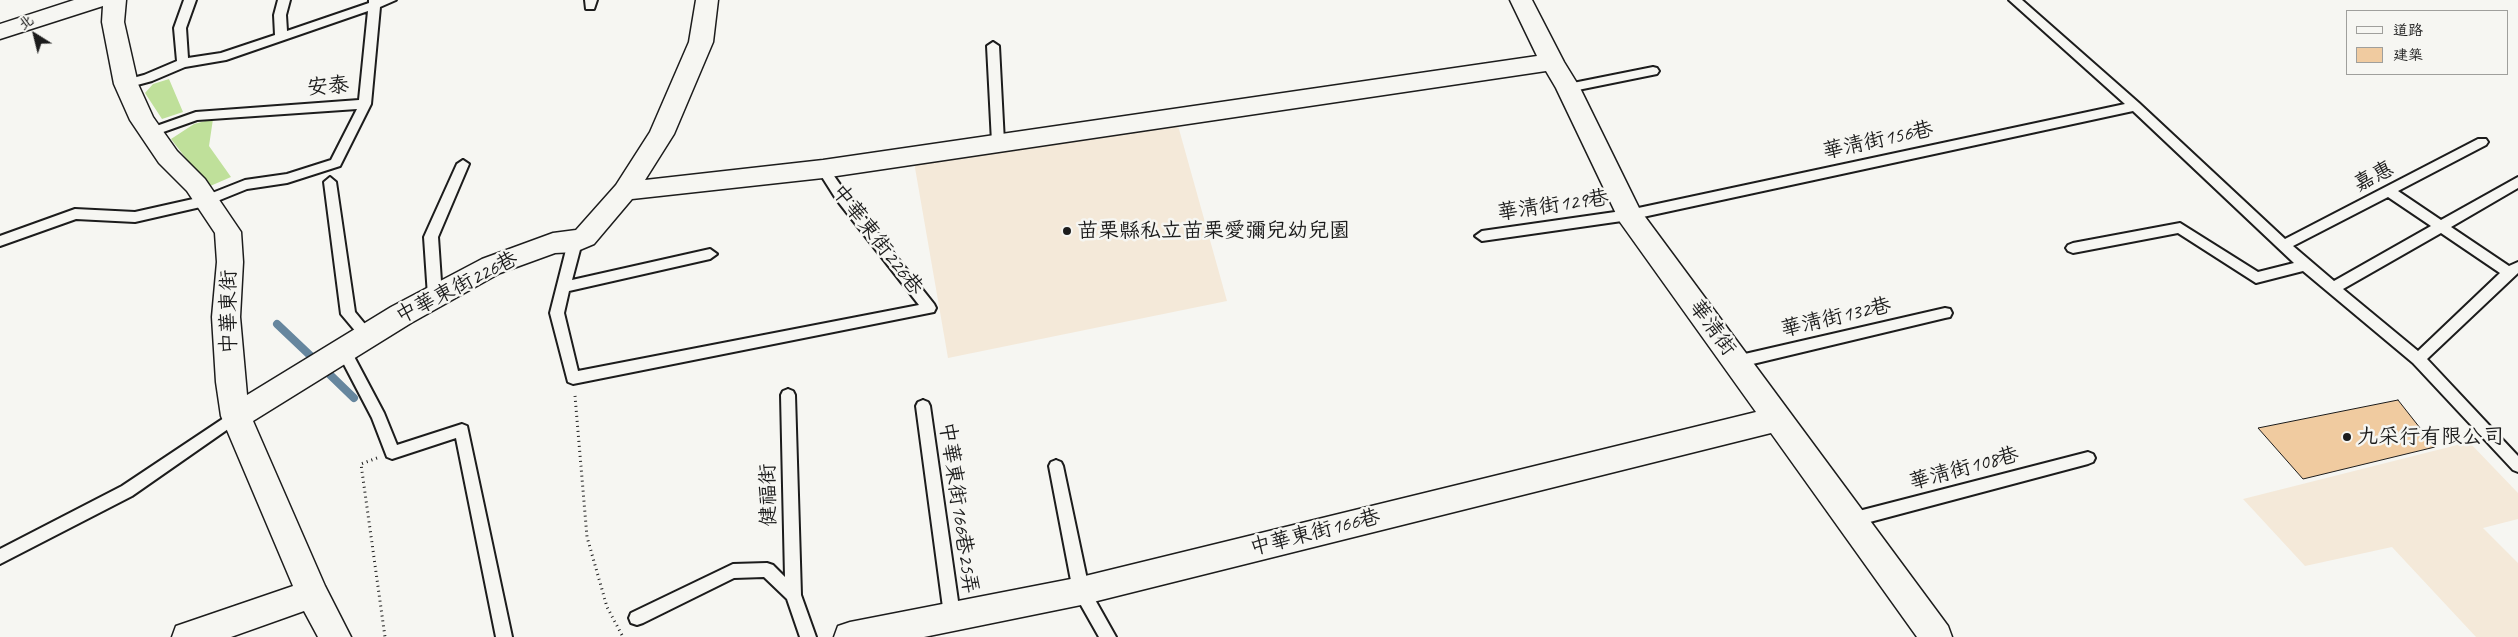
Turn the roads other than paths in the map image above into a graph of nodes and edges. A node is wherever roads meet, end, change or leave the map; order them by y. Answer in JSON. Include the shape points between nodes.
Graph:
{"nodes":[{"id":1,"x":98,"y":0,"type":"edge"},
{"id":2,"x":116,"y":0,"type":"edge"},
{"id":3,"x":190,"y":0,"type":"edge"},
{"id":4,"x":284,"y":0,"type":"edge"},
{"id":5,"x":390,"y":0,"type":"edge"},
{"id":6,"x":707,"y":0,"type":"edge"},
{"id":7,"x":1521,"y":0,"type":"edge"},
{"id":8,"x":2015,"y":0,"type":"edge"},
{"id":9,"x":374,"y":3,"type":"edge"},
{"id":10,"x":0,"y":32,"type":"edge"},
{"id":11,"x":280,"y":36,"type":"junction"},
{"id":12,"x":994,"y":46,"type":"dead end"},
{"id":13,"x":1552,"y":62,"type":"junction"},
{"id":14,"x":183,"y":63,"type":"junction"},
{"id":15,"x":1653,"y":71,"type":"dead end"},
{"id":16,"x":126,"y":84,"type":"junction"},
{"id":17,"x":1568,"y":88,"type":"junction"},
{"id":18,"x":365,"y":104,"type":"junction"},
{"id":19,"x":2135,"y":106,"type":"junction"},
{"id":20,"x":152,"y":132,"type":"junction"},
{"id":21,"x":998,"y":142,"type":"junction"},
{"id":22,"x":2482,"y":142,"type":"dead end"},
{"id":23,"x":464,"y":164,"type":"dead end"},
{"id":24,"x":823,"y":169,"type":"junction"},
{"id":25,"x":330,"y":182,"type":"dead end"},
{"id":26,"x":2518,"y":182,"type":"edge"},
{"id":27,"x":625,"y":191,"type":"junction"},
{"id":28,"x":2390,"y":192,"type":"junction"},
{"id":29,"x":205,"y":201,"type":"junction"},
{"id":30,"x":1629,"y":215,"type":"junction"},
{"id":31,"x":2440,"y":226,"type":"junction"},
{"id":32,"x":1482,"y":236,"type":"dead end"},
{"id":33,"x":0,"y":241,"type":"edge"},
{"id":34,"x":575,"y":242,"type":"junction"},
{"id":35,"x":2284,"y":244,"type":"junction"},
{"id":36,"x":2072,"y":248,"type":"dead end"},
{"id":37,"x":710,"y":254,"type":"dead end"},
{"id":38,"x":2305,"y":265,"type":"junction"},
{"id":39,"x":2514,"y":269,"type":"edge"},
{"id":40,"x":564,"y":287,"type":"junction"},
{"id":41,"x":2332,"y":288,"type":"junction"},
{"id":42,"x":434,"y":296,"type":"junction"},
{"id":43,"x":1945,"y":313,"type":"dead end"},
{"id":44,"x":367,"y":335,"type":"junction"},
{"id":45,"x":339,"y":354,"type":"junction"},
{"id":46,"x":2418,"y":360,"type":"junction"},
{"id":47,"x":1736,"y":362,"type":"junction"},
{"id":48,"x":788,"y":395,"type":"dead end"},
{"id":49,"x":923,"y":406,"type":"dead end"},
{"id":50,"x":236,"y":416,"type":"junction"},
{"id":51,"x":1778,"y":419,"type":"junction"},
{"id":52,"x":2088,"y":458,"type":"dead end"},
{"id":53,"x":1056,"y":466,"type":"dead end"},
{"id":54,"x":2518,"y":466,"type":"edge"},
{"id":55,"x":1851,"y":520,"type":"junction"},
{"id":56,"x":0,"y":557,"type":"edge"},
{"id":57,"x":1080,"y":591,"type":"junction"},
{"id":58,"x":312,"y":594,"type":"junction"},
{"id":59,"x":792,"y":595,"type":"junction"},
{"id":60,"x":952,"y":615,"type":"junction"},
{"id":61,"x":637,"y":618,"type":"dead end"},
{"id":62,"x":188,"y":637,"type":"edge"},
{"id":63,"x":335,"y":637,"type":"edge"},
{"id":64,"x":504,"y":637,"type":"edge"},
{"id":65,"x":808,"y":637,"type":"edge"},
{"id":66,"x":850,"y":637,"type":"edge"},
{"id":67,"x":1108,"y":637,"type":"edge"},
{"id":68,"x":1936,"y":637,"type":"edge"}],
"edges":[{"from":1,"to":10,"type":"street"},
{"from":2,"to":16,"type":"street","name":"中華東街","via":[[113,22]]},
{"from":3,"to":14,"type":"lane","via":[[180,28]]},
{"from":4,"to":11,"type":"lane"},
{"from":5,"to":9,"type":"lane"},
{"from":6,"to":27,"type":"street","via":[[701,42],[689,76],[662,134]]},
{"from":7,"to":13,"type":"street","name":"華清街"},
{"from":8,"to":19,"type":"lane"},
{"from":9,"to":11,"type":"lane"},
{"from":9,"to":18,"type":"lane","name":"安泰"},
{"from":11,"to":14,"type":"lane","via":[[222,58]]},
{"from":12,"to":21,"type":"lane"},
{"from":13,"to":17,"type":"street","name":"華清街"},
{"from":13,"to":21,"type":"street"},
{"from":14,"to":16,"type":"lane"},
{"from":15,"to":17,"type":"lane"},
{"from":16,"to":20,"type":"street","name":"中華東街","via":[[142,120]]},
{"from":17,"to":30,"type":"street","name":"華清街"},
{"from":18,"to":20,"type":"lane","name":"安泰","via":[[196,116]]},
{"from":18,"to":29,"type":"lane","via":[[336,163],[287,178],[245,185]]},
{"from":19,"to":30,"type":"lane","name":"華清街156巷"},
{"from":19,"to":35,"type":"lane"},
{"from":20,"to":29,"type":"street","name":"中華東街","via":[[168,157],[196,185]]},
{"from":21,"to":24,"type":"street"},
{"from":22,"to":28,"type":"lane","name":"嘉惠"},
{"from":23,"to":42,"type":"lane","via":[[430,237]]},
{"from":24,"to":27,"type":"street"},
{"from":24,"to":40,"type":"lane","name":"中華東街226巷","via":[[929,308],[573,378],[557,312]]},
{"from":25,"to":44,"type":"lane","via":[[348,314]]},
{"from":26,"to":31,"type":"lane"},
{"from":27,"to":34,"type":"street","via":[[585,237]]},
{"from":28,"to":31,"type":"lane"},
{"from":28,"to":35,"type":"lane","name":"嘉惠"},
{"from":29,"to":33,"type":"lane","via":[[135,217],[75,214]]},
{"from":29,"to":50,"type":"street","name":"中華東街","via":[[228,232],[230,262],[226,317],[230,382]]},
{"from":30,"to":32,"type":"lane","name":"華清街129巷"},
{"from":30,"to":47,"type":"street","name":"華清街"},
{"from":31,"to":39,"type":"lane"},
{"from":31,"to":41,"type":"lane"},
{"from":34,"to":40,"type":"lane"},
{"from":34,"to":42,"type":"street","name":"中華東街226巷","via":[[553,243],[491,266]]},
{"from":35,"to":38,"type":"lane"},
{"from":36,"to":38,"type":"lane","via":[[2180,228],[2256,278]]},
{"from":37,"to":40,"type":"lane"},
{"from":38,"to":41,"type":"lane"},
{"from":39,"to":46,"type":"lane"},
{"from":41,"to":46,"type":"lane"},
{"from":42,"to":44,"type":"street","name":"中華東街226巷"},
{"from":43,"to":47,"type":"lane","name":"華清街132巷"},
{"from":44,"to":45,"type":"street","name":"中華東街226巷"},
{"from":45,"to":50,"type":"street","name":"中華東街226巷"},
{"from":45,"to":64,"type":"lane","via":[[379,417],[392,453],[462,430]]},
{"from":46,"to":54,"type":"lane"},
{"from":47,"to":51,"type":"street","name":"華清街"},
{"from":48,"to":59,"type":"lane","name":"健福街"},
{"from":49,"to":60,"type":"lane","name":"中華東街166巷25弄"},
{"from":50,"to":56,"type":"lane","via":[[127,491]]},
{"from":50,"to":58,"type":"street","name":"中華東街"},
{"from":51,"to":55,"type":"street","name":"華清街"},
{"from":51,"to":57,"type":"street","name":"中華東街166巷"},
{"from":52,"to":55,"type":"lane","name":"華清街108巷"},
{"from":53,"to":57,"type":"lane"},
{"from":55,"to":68,"type":"street","name":"華清街"},
{"from":57,"to":60,"type":"street","name":"中華東街166巷"},
{"from":57,"to":67,"type":"lane"},
{"from":58,"to":62,"type":"street"},
{"from":58,"to":63,"type":"street","name":"中華東街"},
{"from":59,"to":61,"type":"lane","name":"健福街","via":[[767,570],[733,572]]},
{"from":59,"to":65,"type":"lane","name":"健福街"},
{"from":60,"to":66,"type":"street","name":"中華東街166巷"}]}
